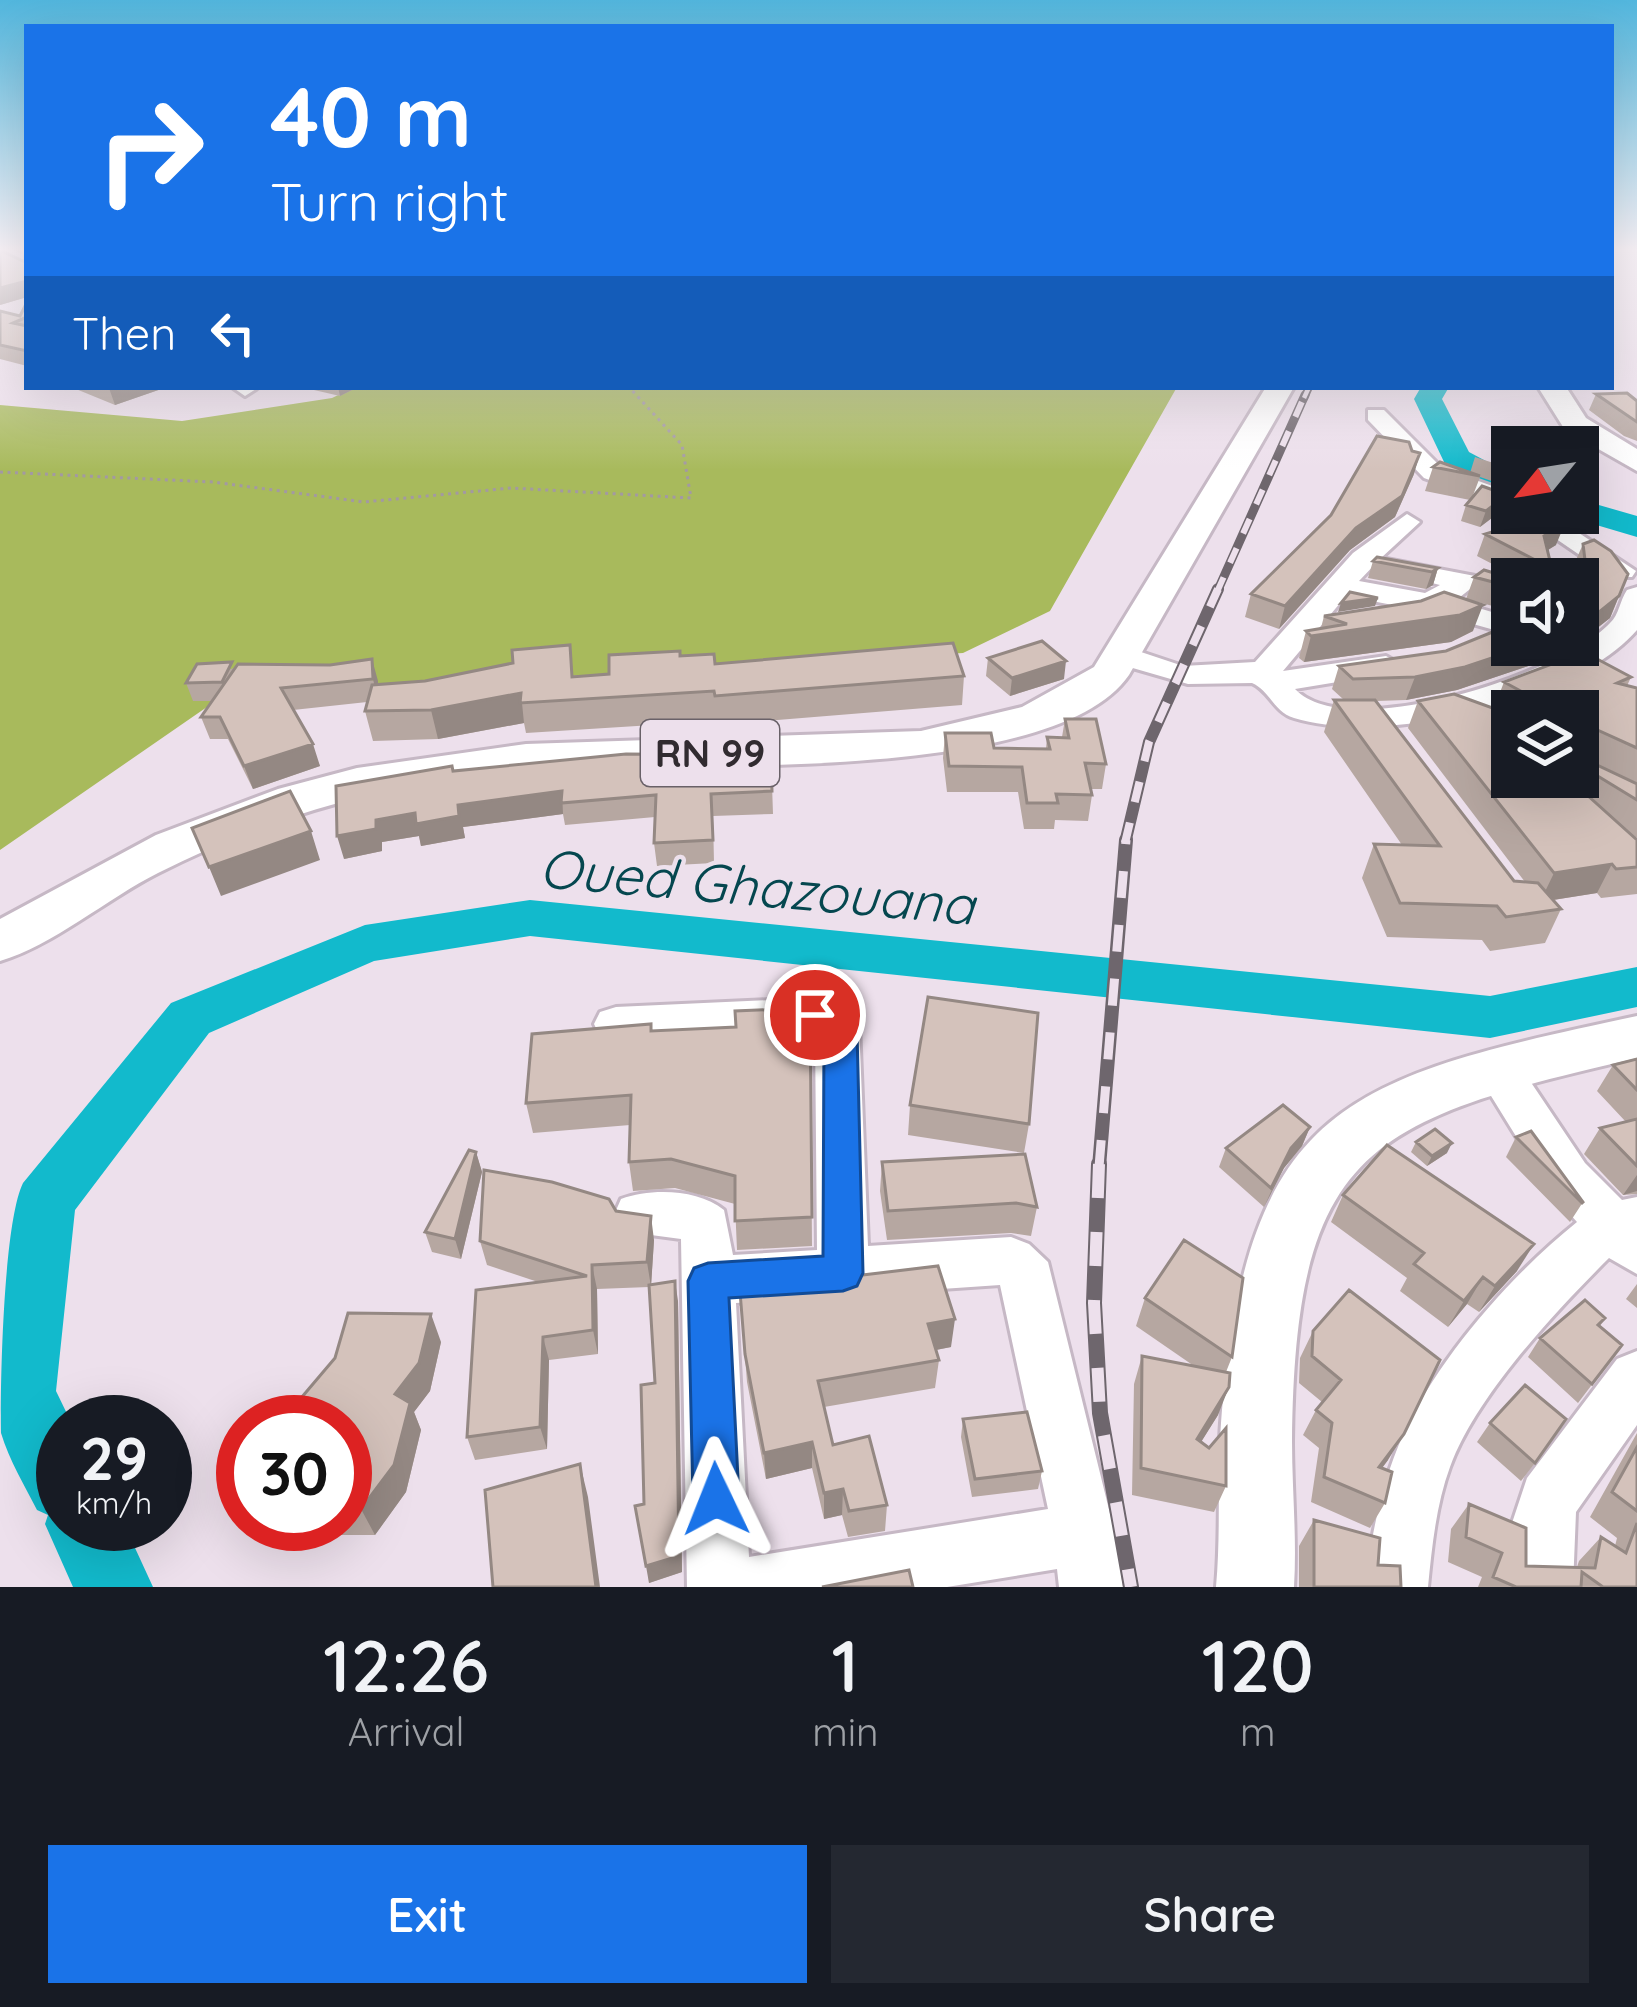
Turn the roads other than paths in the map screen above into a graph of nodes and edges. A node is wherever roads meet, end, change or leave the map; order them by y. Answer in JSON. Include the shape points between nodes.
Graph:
{"nodes":[{"id":1,"x":1278,"y":390,"type":"edge"},
{"id":2,"x":1554,"y":390,"type":"edge"},
{"id":3,"x":1376,"y":415,"type":"dead end"},
{"id":4,"x":1637,"y":462,"type":"edge"},
{"id":5,"x":1491,"y":494,"type":"edge"},
{"id":6,"x":1407,"y":522,"type":"dead end"},
{"id":7,"x":1568,"y":534,"type":"edge"},
{"id":8,"x":1588,"y":545,"type":"junction"},
{"id":9,"x":1562,"y":558,"type":"edge"},
{"id":10,"x":1363,"y":559,"type":"junction"},
{"id":11,"x":1340,"y":586,"type":"junction"},
{"id":12,"x":1637,"y":595,"type":"edge"},
{"id":13,"x":1436,"y":604,"type":"junction"},
{"id":14,"x":1491,"y":620,"type":"edge"},
{"id":15,"x":1301,"y":632,"type":"junction"},
{"id":16,"x":1491,"y":638,"type":"edge"},
{"id":17,"x":1123,"y":655,"type":"junction"},
{"id":18,"x":1491,"y":656,"type":"edge"},
{"id":19,"x":1422,"y":660,"type":"edge"},
{"id":20,"x":1516,"y":666,"type":"edge"},
{"id":21,"x":1266,"y":675,"type":"junction"},
{"id":22,"x":1540,"y":676,"type":"junction"},
{"id":23,"x":1450,"y":708,"type":"junction"},
{"id":24,"x":1377,"y":718,"type":"junction"},
{"id":25,"x":1491,"y":723,"type":"edge"},
{"id":26,"x":1405,"y":755,"type":"edge"},
{"id":27,"x":0,"y":943,"type":"edge"},
{"id":28,"x":616,"y":1024,"type":"edge"},
{"id":29,"x":1637,"y":1037,"type":"edge"},
{"id":30,"x":1498,"y":1070,"type":"junction"},
{"id":31,"x":639,"y":1215,"type":"edge"},
{"id":32,"x":1628,"y":1232,"type":"edge"},
{"id":33,"x":843,"y":1273,"type":"junction"},
{"id":34,"x":708,"y":1281,"type":"junction"},
{"id":35,"x":1637,"y":1378,"type":"edge"},
{"id":36,"x":1087,"y":1560,"type":"edge"},
{"id":37,"x":719,"y":1587,"type":"edge"},
{"id":38,"x":752,"y":1587,"type":"edge"},
{"id":39,"x":1255,"y":1587,"type":"edge"},
{"id":40,"x":1396,"y":1587,"type":"edge"},
{"id":41,"x":1541,"y":1587,"type":"edge"}],
"edges":[{"from":1,"to":17,"type":"main road","number":"RN 99"},
{"from":2,"to":4,"type":"main road","via":[[1575,424]]},
{"from":3,"to":5,"type":"street","via":[[1433,472]]},
{"from":6,"to":10,"type":"street"},
{"from":7,"to":8,"type":"street"},
{"from":8,"to":9,"type":"street"},
{"from":8,"to":12,"type":"street","via":[[1615,562]]},
{"from":10,"to":11,"type":"street"},
{"from":10,"to":13,"type":"street","via":[[1465,582]]},
{"from":11,"to":13,"type":"street"},
{"from":11,"to":15,"type":"street"},
{"from":12,"to":22,"type":"street","via":[[1621,630]]},
{"from":13,"to":14,"type":"street"},
{"from":13,"to":15,"type":"street"},
{"from":15,"to":21,"type":"street"},
{"from":16,"to":18,"type":"street","via":[[1475,649]]},
{"from":17,"to":21,"type":"street","via":[[1179,672]]},
{"from":17,"to":27,"type":"main road","number":"RN 99","via":[[1078,698],[1034,719],[925,746],[490,760],[364,777],[188,837],[76,892]]},
{"from":19,"to":21,"type":"street"},
{"from":20,"to":22,"type":"street"},
{"from":21,"to":24,"type":"street","via":[[1303,710]]},
{"from":22,"to":23,"type":"street"},
{"from":23,"to":24,"type":"street"},
{"from":23,"to":25,"type":"street"},
{"from":24,"to":26,"type":"street"},
{"from":28,"to":33,"type":"street","via":[[815,1015],[837,1024]]},
{"from":29,"to":30,"type":"main road"},
{"from":30,"to":32,"type":"street","via":[[1542,1143]]},
{"from":30,"to":39,"type":"main road","via":[[1390,1107],[1346,1140],[1306,1189],[1279,1247],[1257,1422]]},
{"from":31,"to":34,"type":"street","via":[[703,1220]]},
{"from":32,"to":40,"type":"street","via":[[1519,1316],[1427,1447],[1407,1504]]},
{"from":33,"to":34,"type":"street"},
{"from":33,"to":36,"type":"street","via":[[1011,1261],[1024,1271]]},
{"from":34,"to":37,"type":"street"},
{"from":35,"to":41,"type":"street","via":[[1548,1499]]},
{"from":36,"to":38,"type":"street"}]}
